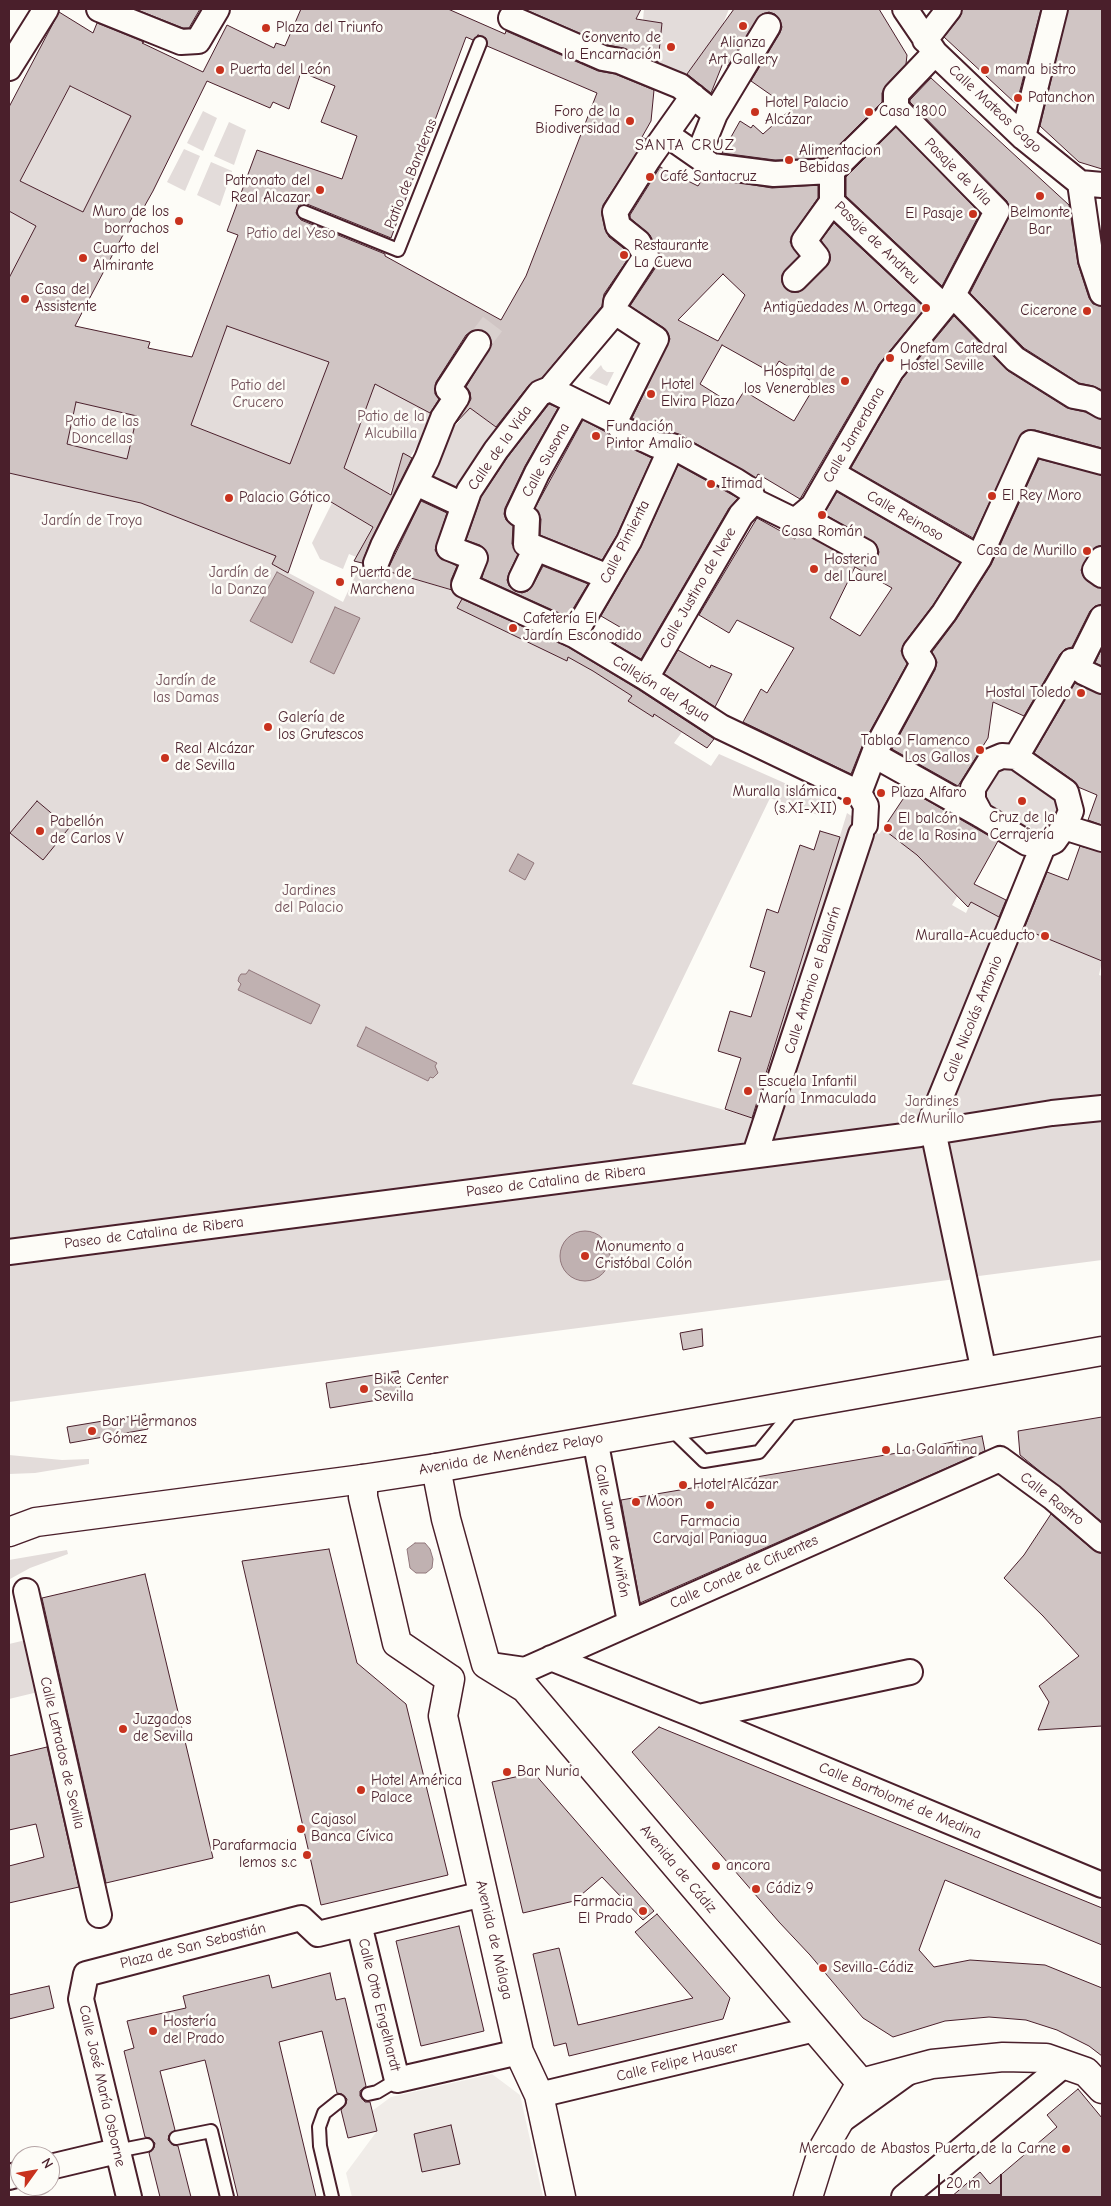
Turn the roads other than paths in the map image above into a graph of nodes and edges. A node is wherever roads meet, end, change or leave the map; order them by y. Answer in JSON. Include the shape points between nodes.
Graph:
{"nodes":[{"id":1,"x":46,"y":9,"type":"edge"},
{"id":2,"x":99,"y":9,"type":"edge"},
{"id":3,"x":217,"y":9,"type":"edge"},
{"id":4,"x":905,"y":9,"type":"edge"},
{"id":5,"x":949,"y":9,"type":"edge"},
{"id":6,"x":1055,"y":9,"type":"edge"},
{"id":7,"x":511,"y":18,"type":"dead end"},
{"id":8,"x":768,"y":26,"type":"dead end"},
{"id":9,"x":480,"y":43,"type":"dead end"},
{"id":10,"x":930,"y":46,"type":"junction"},
{"id":11,"x":11,"y":64,"type":"edge"},
{"id":12,"x":686,"y":91,"type":"junction"},
{"id":13,"x":896,"y":108,"type":"junction"},
{"id":14,"x":715,"y":114,"type":"junction"},
{"id":15,"x":666,"y":134,"type":"junction"},
{"id":16,"x":1023,"y":137,"type":"junction"},
{"id":17,"x":705,"y":161,"type":"junction"},
{"id":18,"x":832,"y":171,"type":"junction"},
{"id":19,"x":1091,"y":184,"type":"edge"},
{"id":20,"x":832,"y":202,"type":"junction"},
{"id":21,"x":304,"y":212,"type":"dead end"},
{"id":22,"x":795,"y":279,"type":"dead end"},
{"id":23,"x":1102,"y":294,"type":"edge"},
{"id":24,"x":948,"y":300,"type":"junction"},
{"id":25,"x":615,"y":312,"type":"junction"},
{"id":26,"x":478,"y":344,"type":"tunnel mouth"},
{"id":27,"x":550,"y":389,"type":"junction"},
{"id":28,"x":579,"y":404,"type":"junction"},
{"id":29,"x":1102,"y":406,"type":"edge"},
{"id":30,"x":616,"y":421,"type":"junction"},
{"id":31,"x":672,"y":446,"type":"junction"},
{"id":32,"x":1102,"y":462,"type":"edge"},
{"id":33,"x":832,"y":473,"type":"junction"},
{"id":34,"x":416,"y":483,"type":"junction"},
{"id":35,"x":754,"y":501,"type":"junction"},
{"id":36,"x":463,"y":505,"type":"junction"},
{"id":37,"x":813,"y":515,"type":"junction"},
{"id":38,"x":536,"y":548,"type":"junction"},
{"id":39,"x":864,"y":552,"type":"dead end"},
{"id":40,"x":979,"y":558,"type":"junction"},
{"id":41,"x":1102,"y":559,"type":"edge"},
{"id":42,"x":376,"y":563,"type":"dead end"},
{"id":43,"x":1102,"y":575,"type":"edge"},
{"id":44,"x":608,"y":577,"type":"junction"},
{"id":45,"x":520,"y":579,"type":"dead end"},
{"id":46,"x":464,"y":585,"type":"joint"},
{"id":47,"x":1102,"y":618,"type":"edge"},
{"id":48,"x":574,"y":635,"type":"junction"},
{"id":49,"x":1078,"y":664,"type":"junction"},
{"id":50,"x":646,"y":678,"type":"junction"},
{"id":51,"x":1102,"y":681,"type":"edge"},
{"id":52,"x":874,"y":753,"type":"junction"},
{"id":53,"x":1016,"y":757,"type":"junction"},
{"id":54,"x":859,"y":792,"type":"junction"},
{"id":55,"x":981,"y":815,"type":"junction"},
{"id":56,"x":1064,"y":827,"type":"junction"},
{"id":57,"x":1102,"y":839,"type":"edge"},
{"id":58,"x":1043,"y":846,"type":"junction"},
{"id":59,"x":1102,"y":1108,"type":"edge"},
{"id":60,"x":933,"y":1132,"type":"junction"},
{"id":61,"x":755,"y":1154,"type":"junction"},
{"id":62,"x":9,"y":1252,"type":"edge"},
{"id":63,"x":1102,"y":1351,"type":"edge"},
{"id":64,"x":984,"y":1372,"type":"junction"},
{"id":65,"x":799,"y":1404,"type":"junction"},
{"id":66,"x":668,"y":1426,"type":"junction"},
{"id":67,"x":595,"y":1439,"type":"junction"},
{"id":68,"x":1000,"y":1459,"type":"joint"},
{"id":69,"x":436,"y":1468,"type":"junction"},
{"id":70,"x":362,"y":1479,"type":"junction"},
{"id":71,"x":9,"y":1517,"type":"edge"},
{"id":72,"x":36,"y":1522,"type":"junction"},
{"id":73,"x":9,"y":1532,"type":"edge"},
{"id":74,"x":1102,"y":1540,"type":"edge"},
{"id":75,"x":26,"y":1591,"type":"dead end"},
{"id":76,"x":630,"y":1622,"type":"junction"},
{"id":77,"x":551,"y":1658,"type":"junction"},
{"id":78,"x":486,"y":1664,"type":"junction"},
{"id":79,"x":910,"y":1672,"type":"dead end"},
{"id":80,"x":450,"y":1679,"type":"junction"},
{"id":81,"x":698,"y":1717,"type":"junction"},
{"id":82,"x":1102,"y":1884,"type":"edge"},
{"id":83,"x":483,"y":1894,"type":"junction"},
{"id":84,"x":99,"y":1915,"type":"dead end"},
{"id":85,"x":359,"y":1924,"type":"junction"},
{"id":86,"x":86,"y":1974,"type":"joint"},
{"id":87,"x":815,"y":2029,"type":"junction"},
{"id":88,"x":519,"y":2052,"type":"junction"},
{"id":89,"x":1065,"y":2064,"type":"junction"},
{"id":90,"x":912,"y":2069,"type":"junction"},
{"id":91,"x":397,"y":2080,"type":"junction"},
{"id":92,"x":862,"y":2083,"type":"junction"},
{"id":93,"x":1102,"y":2089,"type":"edge"},
{"id":94,"x":368,"y":2094,"type":"dead end"},
{"id":95,"x":539,"y":2095,"type":"junction"},
{"id":96,"x":339,"y":2101,"type":"dead end"},
{"id":97,"x":838,"y":2123,"type":"junction"},
{"id":98,"x":176,"y":2138,"type":"dead end"},
{"id":99,"x":147,"y":2144,"type":"dead end"},
{"id":100,"x":118,"y":2151,"type":"junction"},
{"id":101,"x":60,"y":2165,"type":"edge"},
{"id":102,"x":128,"y":2197,"type":"edge"},
{"id":103,"x":227,"y":2197,"type":"edge"},
{"id":104,"x":332,"y":2197,"type":"edge"},
{"id":105,"x":561,"y":2197,"type":"edge"},
{"id":106,"x":808,"y":2197,"type":"edge"},
{"id":107,"x":821,"y":2197,"type":"edge"},
{"id":108,"x":904,"y":2197,"type":"edge"}],
"edges":[{"from":1,"to":11,"type":"street"},
{"from":2,"to":3,"type":"street","via":[[181,42],[198,41]]},
{"from":4,"to":10,"type":"street","name":"Calle Mateos Gago"},
{"from":5,"to":10,"type":"street"},
{"from":6,"to":16,"type":"street"},
{"from":7,"to":12,"type":"street"},
{"from":8,"to":14,"type":"street"},
{"from":9,"to":21,"type":"lane","name":"Patio de Banderas","via":[[398,250]]},
{"from":10,"to":13,"type":"street","via":[[896,94]]},
{"from":10,"to":16,"type":"street","name":"Calle Mateos Gago"},
{"from":12,"to":14,"type":"street"},
{"from":12,"to":15,"type":"street"},
{"from":13,"to":18,"type":"street"},
{"from":13,"to":24,"type":"street","name":"Pasaje de Vila","via":[[997,211]]},
{"from":14,"to":17,"type":"street"},
{"from":15,"to":17,"type":"street"},
{"from":15,"to":25,"type":"street","name":"Calle de la Vida","via":[[615,212],[618,226],[638,242],[646,256],[616,302]]},
{"from":16,"to":19,"type":"street","name":"Calle Mateos Gago"},
{"from":17,"to":18,"type":"street","via":[[774,174]]},
{"from":18,"to":20,"type":"street","name":"Pasaje de Andreu"},
{"from":19,"to":23,"type":"street","via":[[1091,260]]},
{"from":20,"to":22,"type":"street","via":[[804,241],[818,257]]},
{"from":20,"to":24,"type":"street","name":"Pasaje de Andreu"},
{"from":24,"to":29,"type":"street","name":"Pasaje de Andreu","via":[[1015,359],[1074,396],[1090,399]]},
{"from":24,"to":33,"type":"street","name":"Calle Jamerdana","via":[[890,371]]},
{"from":25,"to":27,"type":"street","name":"Calle de la Vida"},
{"from":25,"to":30,"type":"street","via":[[656,340]]},
{"from":26,"to":34,"type":"street","via":[[448,389],[457,397],[443,418]]},
{"from":27,"to":28,"type":"street"},
{"from":27,"to":36,"type":"street","name":"Calle de la Vida","via":[[540,393],[507,436]]},
{"from":28,"to":30,"type":"street"},
{"from":28,"to":38,"type":"street","name":"Calle Susona","via":[[537,473],[518,513],[527,518],[526,544]]},
{"from":30,"to":31,"type":"street","via":[[622,429],[656,445]]},
{"from":31,"to":35,"type":"street","via":[[750,490]]},
{"from":31,"to":44,"type":"street","name":"Calle Pimienta","via":[[629,541]]},
{"from":32,"to":40,"type":"street","via":[[1031,442]]},
{"from":33,"to":37,"type":"street","name":"Calle Jamerdana"},
{"from":33,"to":40,"type":"street","name":"Calle Reinoso"},
{"from":34,"to":36,"type":"street"},
{"from":34,"to":42,"type":"street"},
{"from":35,"to":37,"type":"street","via":[[795,521]]},
{"from":35,"to":50,"type":"street","name":"Calle Justino de Neve","via":[[741,515]]},
{"from":36,"to":46,"type":"street","name":"Calle de la Vida","via":[[449,548],[475,558]]},
{"from":37,"to":39,"type":"street"},
{"from":38,"to":44,"type":"street"},
{"from":38,"to":45,"type":"street"},
{"from":40,"to":52,"type":"street","via":[[915,651],[922,663]]},
{"from":41,"to":43,"type":"street","via":[[1095,570]]},
{"from":44,"to":48,"type":"street","name":"Calle Pimienta"},
{"from":46,"to":48,"type":"street","name":"Callejón del Agua"},
{"from":47,"to":49,"type":"street"},
{"from":48,"to":50,"type":"street","name":"Callejón del Agua"},
{"from":49,"to":51,"type":"street","via":[[1083,672]]},
{"from":49,"to":53,"type":"street","via":[[1072,661]]},
{"from":50,"to":54,"type":"street","name":"Callejón del Agua","via":[[721,727]]},
{"from":52,"to":54,"type":"street"},
{"from":52,"to":55,"type":"street"},
{"from":53,"to":55,"type":"street","via":[[1002,756],[990,761],[973,788],[973,800]]},
{"from":53,"to":56,"type":"street","via":[[1066,792],[1071,810]]},
{"from":54,"to":61,"type":"street","name":"Calle Antonio el Bailarín","via":[[866,806],[863,830]]},
{"from":55,"to":58,"type":"street","via":[[1026,843]]},
{"from":56,"to":57,"type":"street"},
{"from":56,"to":58,"type":"street","via":[[1054,841]]},
{"from":58,"to":60,"type":"street","name":"Calle Nicolás Antonio","via":[[931,1122]]},
{"from":59,"to":60,"type":"street","name":"Paseo de Catalina de Ribera"},
{"from":60,"to":61,"type":"street","name":"Paseo de Catalina de Ribera"},
{"from":60,"to":64,"type":"street","name":"Calle Nicolás Antonio"},
{"from":61,"to":62,"type":"street","name":"Paseo de Catalina de Ribera"},
{"from":63,"to":64,"type":"street","name":"Avenida de Menéndez Pelayo"},
{"from":64,"to":65,"type":"street","name":"Avenida de Menéndez Pelayo"},
{"from":65,"to":66,"type":"street","name":"Avenida de Menéndez Pelayo"},
{"from":65,"to":66,"type":"lane","via":[[759,1452],[704,1461]]},
{"from":66,"to":67,"type":"street","name":"Avenida de Menéndez Pelayo"},
{"from":67,"to":69,"type":"street","name":"Avenida de Menéndez Pelayo"},
{"from":67,"to":76,"type":"street","name":"Calle Juan de Aviñón"},
{"from":68,"to":74,"type":"street","name":"Calle Rastro","via":[[1052,1497]]},
{"from":68,"to":76,"type":"street","name":"Calle Conde de Cifuentes"},
{"from":69,"to":70,"type":"street","name":"Avenida de Menéndez Pelayo"},
{"from":69,"to":78,"type":"street","via":[[446,1519]]},
{"from":70,"to":72,"type":"street","name":"Avenida de Menéndez Pelayo"},
{"from":70,"to":80,"type":"street","via":[[363,1497],[397,1643]]},
{"from":71,"to":72,"type":"street"},
{"from":72,"to":73,"type":"street"},
{"from":75,"to":84,"type":"street","name":"Calle Letrados de Sevilla"},
{"from":76,"to":77,"type":"street","name":"Calle Conde de Cifuentes"},
{"from":77,"to":78,"type":"street","name":"Calle Conde de Cifuentes","via":[[525,1670]]},
{"from":77,"to":81,"type":"street","name":"Calle Bartolomé de Medina"},
{"from":78,"to":80,"type":"street"},
{"from":78,"to":87,"type":"street","name":"Avenida de Cádiz","via":[[525,1688]]},
{"from":79,"to":81,"type":"street"},
{"from":80,"to":83,"type":"street","name":"Avenida de Málaga","via":[[443,1716]]},
{"from":81,"to":82,"type":"street","name":"Calle Bartolomé de Medina"},
{"from":83,"to":85,"type":"street"},
{"from":83,"to":88,"type":"street","name":"Avenida de Málaga"},
{"from":85,"to":86,"type":"street","name":"Plaza de San Sebastián","via":[[318,1934],[301,1918]]},
{"from":85,"to":91,"type":"street","name":"Calle Otto Engelhardt"},
{"from":86,"to":100,"type":"street","name":"Calle José María Osborne","via":[[81,1999]]},
{"from":87,"to":92,"type":"street","name":"Avenida de Cádiz"},
{"from":87,"to":95,"type":"street","name":"Calle Felipe Hauser"},
{"from":88,"to":91,"type":"street","name":"Calle Otto Engelhardt"},
{"from":88,"to":95,"type":"street","name":"Avenida de Málaga"},
{"from":89,"to":90,"type":"street","via":[[1046,2058],[1003,2057]]},
{"from":89,"to":93,"type":"street","via":[[1086,2072]]},
{"from":89,"to":108,"type":"street"},
{"from":90,"to":92,"type":"street"},
{"from":90,"to":97,"type":"street"},
{"from":91,"to":94,"type":"lane"},
{"from":92,"to":97,"type":"street"},
{"from":95,"to":105,"type":"street","name":"Avenida de Málaga"},
{"from":96,"to":104,"type":"lane","via":[[324,2112],[319,2127]]},
{"from":97,"to":106,"type":"street","via":[[823,2149]]},
{"from":97,"to":107,"type":"street"},
{"from":98,"to":103,"type":"lane","via":[[211,2131]]},
{"from":99,"to":100,"type":"lane"},
{"from":100,"to":101,"type":"street"},
{"from":100,"to":102,"type":"street","name":"Calle José María Osborne"}]}
